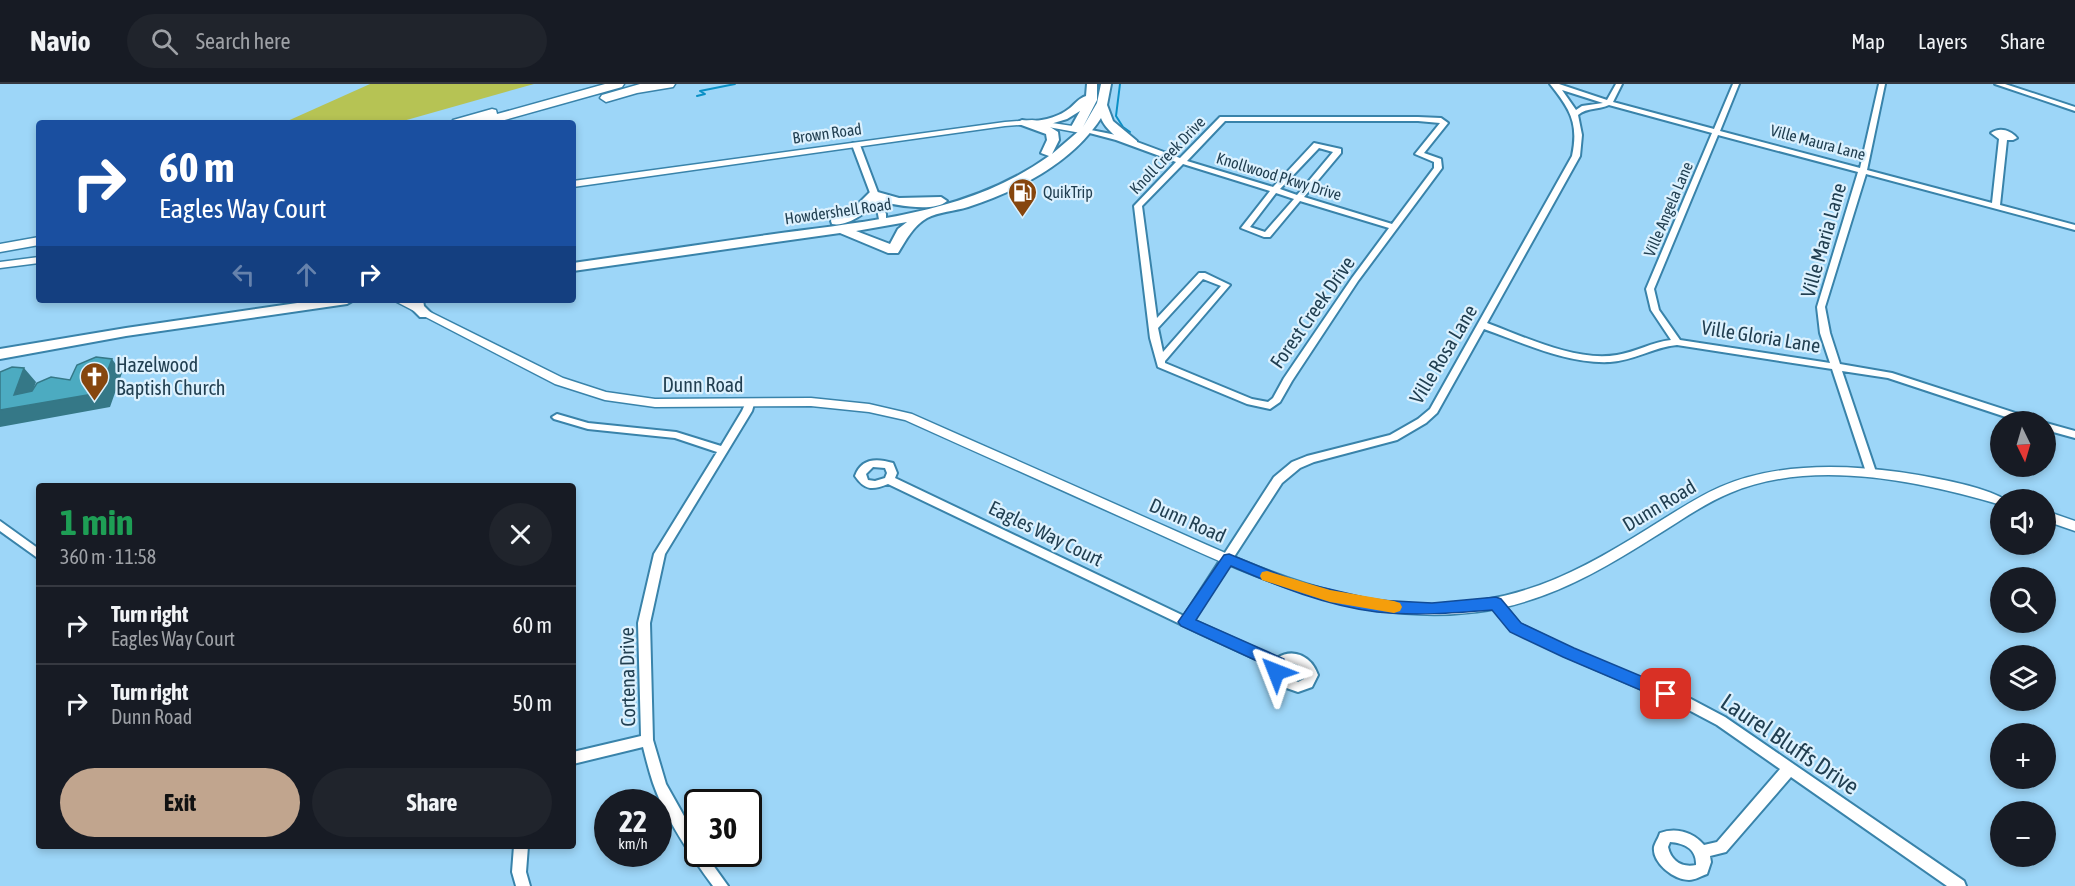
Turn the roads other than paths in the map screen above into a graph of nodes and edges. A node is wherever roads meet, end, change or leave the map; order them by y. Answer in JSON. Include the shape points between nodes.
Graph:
{"nodes":[{"id":1,"x":591,"y":84,"type":"edge"},
{"id":2,"x":653,"y":84,"type":"edge"},
{"id":3,"x":669,"y":84,"type":"edge"},
{"id":4,"x":1106,"y":84,"type":"edge"},
{"id":5,"x":1554,"y":84,"type":"edge"},
{"id":6,"x":1619,"y":84,"type":"edge"},
{"id":7,"x":1736,"y":84,"type":"edge"},
{"id":8,"x":1882,"y":84,"type":"edge"},
{"id":9,"x":1998,"y":84,"type":"edge"},
{"id":10,"x":617,"y":89,"type":"edge"},
{"id":11,"x":1092,"y":90,"type":"edge"},
{"id":12,"x":2075,"y":99,"type":"edge"},
{"id":13,"x":1609,"y":103,"type":"junction"},
{"id":14,"x":1102,"y":105,"type":"junction"},
{"id":15,"x":1620,"y":105,"type":"junction"},
{"id":16,"x":2071,"y":107,"type":"edge"},
{"id":17,"x":1575,"y":114,"type":"junction"},
{"id":18,"x":467,"y":120,"type":"edge"},
{"id":19,"x":492,"y":120,"type":"edge"},
{"id":20,"x":527,"y":120,"type":"edge"},
{"id":21,"x":1443,"y":121,"type":"joint"},
{"id":22,"x":1028,"y":123,"type":"junction"},
{"id":23,"x":1081,"y":130,"type":"junction"},
{"id":24,"x":1717,"y":131,"type":"junction"},
{"id":25,"x":2003,"y":138,"type":"dead end"},
{"id":26,"x":1133,"y":143,"type":"junction"},
{"id":27,"x":856,"y":145,"type":"junction"},
{"id":28,"x":1047,"y":153,"type":"junction"},
{"id":29,"x":1183,"y":162,"type":"junction"},
{"id":30,"x":1863,"y":170,"type":"junction"},
{"id":31,"x":576,"y":184,"type":"edge"},
{"id":32,"x":1274,"y":191,"type":"junction"},
{"id":33,"x":874,"y":195,"type":"junction"},
{"id":34,"x":1299,"y":199,"type":"junction"},
{"id":35,"x":941,"y":201,"type":"junction"},
{"id":36,"x":1996,"y":206,"type":"junction"},
{"id":37,"x":924,"y":215,"type":"junction"},
{"id":38,"x":883,"y":219,"type":"junction"},
{"id":39,"x":835,"y":225,"type":"junction"},
{"id":40,"x":1394,"y":228,"type":"junction"},
{"id":41,"x":2075,"y":228,"type":"edge"},
{"id":42,"x":36,"y":230,"type":"edge"},
{"id":43,"x":0,"y":236,"type":"edge"},
{"id":44,"x":36,"y":242,"type":"edge"},
{"id":45,"x":0,"y":248,"type":"edge"},
{"id":46,"x":576,"y":259,"type":"edge"},
{"id":47,"x":36,"y":260,"type":"edge"},
{"id":48,"x":0,"y":265,"type":"edge"},
{"id":49,"x":576,"y":267,"type":"edge"},
{"id":50,"x":272,"y":303,"type":"edge"},
{"id":51,"x":325,"y":303,"type":"edge"},
{"id":52,"x":404,"y":303,"type":"edge"},
{"id":53,"x":416,"y":303,"type":"edge"},
{"id":54,"x":425,"y":314,"type":"junction"},
{"id":55,"x":1483,"y":325,"type":"junction"},
{"id":56,"x":1155,"y":326,"type":"junction"},
{"id":57,"x":1677,"y":342,"type":"junction"},
{"id":58,"x":0,"y":345,"type":"edge"},
{"id":59,"x":0,"y":354,"type":"edge"},
{"id":60,"x":1160,"y":361,"type":"junction"},
{"id":61,"x":1836,"y":366,"type":"junction"},
{"id":62,"x":749,"y":404,"type":"junction"},
{"id":63,"x":1999,"y":411,"type":"edge"},
{"id":64,"x":557,"y":417,"type":"dead end"},
{"id":65,"x":2056,"y":429,"type":"edge"},
{"id":66,"x":2075,"y":435,"type":"edge"},
{"id":67,"x":722,"y":450,"type":"junction"},
{"id":68,"x":1871,"y":472,"type":"junction"},
{"id":69,"x":889,"y":480,"type":"dead end"},
{"id":70,"x":1990,"y":498,"type":"edge"},
{"id":71,"x":2056,"y":519,"type":"edge"},
{"id":72,"x":0,"y":525,"type":"edge"},
{"id":73,"x":2075,"y":526,"type":"edge"},
{"id":74,"x":36,"y":553,"type":"edge"},
{"id":75,"x":1229,"y":559,"type":"junction"},
{"id":76,"x":1496,"y":603,"type":"junction"},
{"id":77,"x":1186,"y":622,"type":"junction"},
{"id":78,"x":1278,"y":664,"type":"dead end"},
{"id":79,"x":647,"y":740,"type":"junction"},
{"id":80,"x":576,"y":757,"type":"edge"},
{"id":81,"x":1789,"y":769,"type":"junction"},
{"id":82,"x":521,"y":849,"type":"edge"},
{"id":83,"x":1701,"y":852,"type":"dead end"},
{"id":84,"x":523,"y":886,"type":"edge"},
{"id":85,"x":720,"y":886,"type":"edge"},
{"id":86,"x":1959,"y":886,"type":"edge"}],
"edges":[{"from":1,"to":18,"type":"highway"},
{"from":2,"to":10,"type":"highway"},
{"from":3,"to":10,"type":"highway"},
{"from":4,"to":14,"type":"main road"},
{"from":5,"to":13,"type":"street","name":"Ville Maura Lane"},
{"from":5,"to":17,"type":"street","name":"Ville Rosa Lane"},
{"from":6,"to":13,"type":"street"},
{"from":7,"to":24,"type":"street","name":"Ville Angela Lane"},
{"from":8,"to":30,"type":"street","name":"Ville Maria Lane"},
{"from":9,"to":16,"type":"street"},
{"from":10,"to":19,"type":"highway"},
{"from":10,"to":20,"type":"highway"},
{"from":11,"to":22,"type":"main road","via":[[1073,114]]},
{"from":11,"to":23,"type":"main road"},
{"from":12,"to":16,"type":"street"},
{"from":13,"to":15,"type":"street","name":"Ville Maura Lane"},
{"from":14,"to":23,"type":"main road"},
{"from":14,"to":26,"type":"main road","via":[[1108,123]]},
{"from":15,"to":17,"type":"street","via":[[1590,106]]},
{"from":15,"to":24,"type":"street","name":"Ville Maura Lane"},
{"from":17,"to":55,"type":"street","name":"Ville Rosa Lane","via":[[1580,136],[1572,166]]},
{"from":21,"to":29,"type":"street","name":"Knoll Creek Drive","via":[[1223,119]]},
{"from":21,"to":40,"type":"street","name":"Forest Creek Drive","via":[[1419,154],[1438,161],[1438,168]]},
{"from":22,"to":23,"type":"street","name":"Brown Road"},
{"from":22,"to":27,"type":"street","name":"Brown Road"},
{"from":22,"to":28,"type":"main road","via":[[1052,132]]},
{"from":23,"to":26,"type":"street","name":"Knollwood Pkwy Drive"},
{"from":23,"to":28,"type":"main road","name":"Howdershell Road"},
{"from":23,"to":37,"type":"main road","name":"Howdershell Road","via":[[1052,162],[1018,183],[969,204]]},
{"from":24,"to":30,"type":"street","name":"Ville Maura Lane"},
{"from":24,"to":57,"type":"street","name":"Ville Angela Lane","via":[[1650,289],[1655,310]]},
{"from":25,"to":36,"type":"street"},
{"from":26,"to":29,"type":"street","name":"Knollwood Pkwy Drive"},
{"from":27,"to":31,"type":"street","name":"Brown Road"},
{"from":27,"to":33,"type":"street"},
{"from":28,"to":35,"type":"main road","name":"Howdershell Road","via":[[983,188]]},
{"from":29,"to":32,"type":"street","name":"Knollwood Pkwy Drive"},
{"from":29,"to":56,"type":"street","name":"Knoll Creek Drive","via":[[1138,206]]},
{"from":30,"to":36,"type":"street","name":"Ville Maura Lane"},
{"from":30,"to":61,"type":"street","name":"Ville Maria Lane","via":[[1821,307]]},
{"from":32,"to":34,"type":"street","name":"Knollwood Pkwy Drive"},
{"from":32,"to":34,"type":"street","via":[[1245,228],[1267,236]]},
{"from":32,"to":34,"type":"street","via":[[1317,145],[1338,150]]},
{"from":33,"to":35,"type":"main road","via":[[902,204]]},
{"from":33,"to":38,"type":"street"},
{"from":33,"to":39,"type":"main road"},
{"from":34,"to":40,"type":"street","name":"Knollwood Pkwy Drive"},
{"from":35,"to":38,"type":"main road","name":"Howdershell Road"},
{"from":36,"to":41,"type":"street","name":"Ville Maura Lane"},
{"from":37,"to":38,"type":"main road","name":"Howdershell Road"},
{"from":37,"to":39,"type":"main road","via":[[903,232],[893,250]]},
{"from":38,"to":39,"type":"main road","name":"Howdershell Road"},
{"from":39,"to":46,"type":"main road","name":"Howdershell Road"},
{"from":39,"to":49,"type":"main road","name":"Howdershell Road"},
{"from":40,"to":60,"type":"street","name":"Forest Creek Drive","via":[[1270,406],[1176,374],[1161,366]]},
{"from":42,"to":43,"type":"highway"},
{"from":44,"to":45,"type":"highway"},
{"from":47,"to":48,"type":"street"},
{"from":50,"to":58,"type":"main road"},
{"from":51,"to":59,"type":"main road"},
{"from":52,"to":54,"type":"street","name":"Dunn Road"},
{"from":53,"to":54,"type":"main road"},
{"from":54,"to":62,"type":"street","name":"Dunn Road","via":[[559,381],[605,396],[655,404]]},
{"from":55,"to":57,"type":"street","name":"Ville Gloria Lane","via":[[1596,358],[1623,356]]},
{"from":55,"to":75,"type":"street","name":"Ville Rosa Lane","via":[[1434,411],[1393,438],[1296,465],[1278,480]]},
{"from":56,"to":60,"type":"street"},
{"from":56,"to":60,"type":"street","via":[[1202,275],[1226,285]]},
{"from":57,"to":61,"type":"street","name":"Ville Gloria Lane"},
{"from":61,"to":63,"type":"street","name":"Ville Gloria Lane","via":[[1889,375]]},
{"from":61,"to":68,"type":"street","name":"Ville Maria Lane"},
{"from":62,"to":67,"type":"street","name":"Cortena Drive"},
{"from":62,"to":75,"type":"street","name":"Dunn Road","via":[[821,402],[908,417]]},
{"from":64,"to":67,"type":"street","via":[[588,426],[676,435]]},
{"from":65,"to":66,"type":"street"},
{"from":67,"to":79,"type":"street","name":"Cortena Drive","via":[[660,554],[644,623]]},
{"from":68,"to":70,"type":"street","name":"Dunn Road"},
{"from":68,"to":76,"type":"street","name":"Dunn Road","via":[[1822,471],[1739,485],[1705,500],[1578,576]]},
{"from":69,"to":77,"type":"street","name":"Eagles Way Court"},
{"from":71,"to":73,"type":"street"},
{"from":72,"to":74,"type":"street"},
{"from":75,"to":76,"type":"street","name":"Dunn Road","via":[[1292,586],[1376,606],[1432,609]]},
{"from":75,"to":77,"type":"street"},
{"from":76,"to":81,"type":"street","name":"Laurel Bluffs Drive","via":[[1516,627],[1720,721]]},
{"from":77,"to":78,"type":"street","name":"Eagles Way Court"},
{"from":79,"to":80,"type":"street"},
{"from":79,"to":85,"type":"street","name":"Cortena Drive","via":[[660,785]]},
{"from":81,"to":83,"type":"street","via":[[1721,847]]},
{"from":81,"to":86,"type":"street","name":"Laurel Bluffs Drive"},
{"from":82,"to":84,"type":"street","via":[[519,872]]}]}
